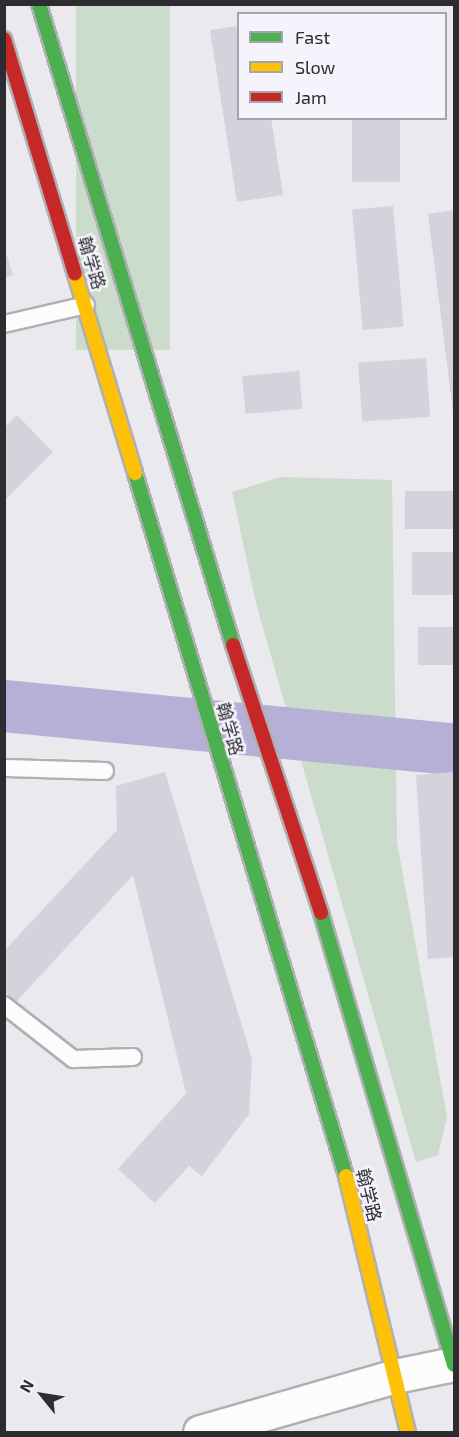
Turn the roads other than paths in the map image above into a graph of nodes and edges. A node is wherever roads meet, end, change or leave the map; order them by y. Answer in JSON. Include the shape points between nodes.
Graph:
{"nodes":[{"id":1,"x":39,"y":4,"type":"edge"},
{"id":2,"x":4,"y":39,"type":"edge"},
{"id":3,"x":86,"y":305,"type":"junction"},
{"id":4,"x":4,"y":324,"type":"edge"},
{"id":5,"x":4,"y":768,"type":"edge"},
{"id":6,"x":105,"y":771,"type":"dead end"},
{"id":7,"x":4,"y":1005,"type":"edge"},
{"id":8,"x":133,"y":1057,"type":"dead end"},
{"id":9,"x":454,"y":1365,"type":"edge"},
{"id":10,"x":395,"y":1376,"type":"junction"},
{"id":11,"x":200,"y":1432,"type":"edge"},
{"id":12,"x":408,"y":1432,"type":"edge"}],
"edges":[{"from":1,"to":9,"type":"street","name":"翰学路"},
{"from":2,"to":3,"type":"street","name":"翰学路"},
{"from":3,"to":4,"type":"lane"},
{"from":3,"to":10,"type":"street","name":"翰学路","via":[[344,1166]]},
{"from":5,"to":6,"type":"lane"},
{"from":7,"to":8,"type":"lane","via":[[73,1059]]},
{"from":9,"to":10,"type":"street"},
{"from":10,"to":11,"type":"street"},
{"from":10,"to":12,"type":"street","name":"翰学路"}]}
